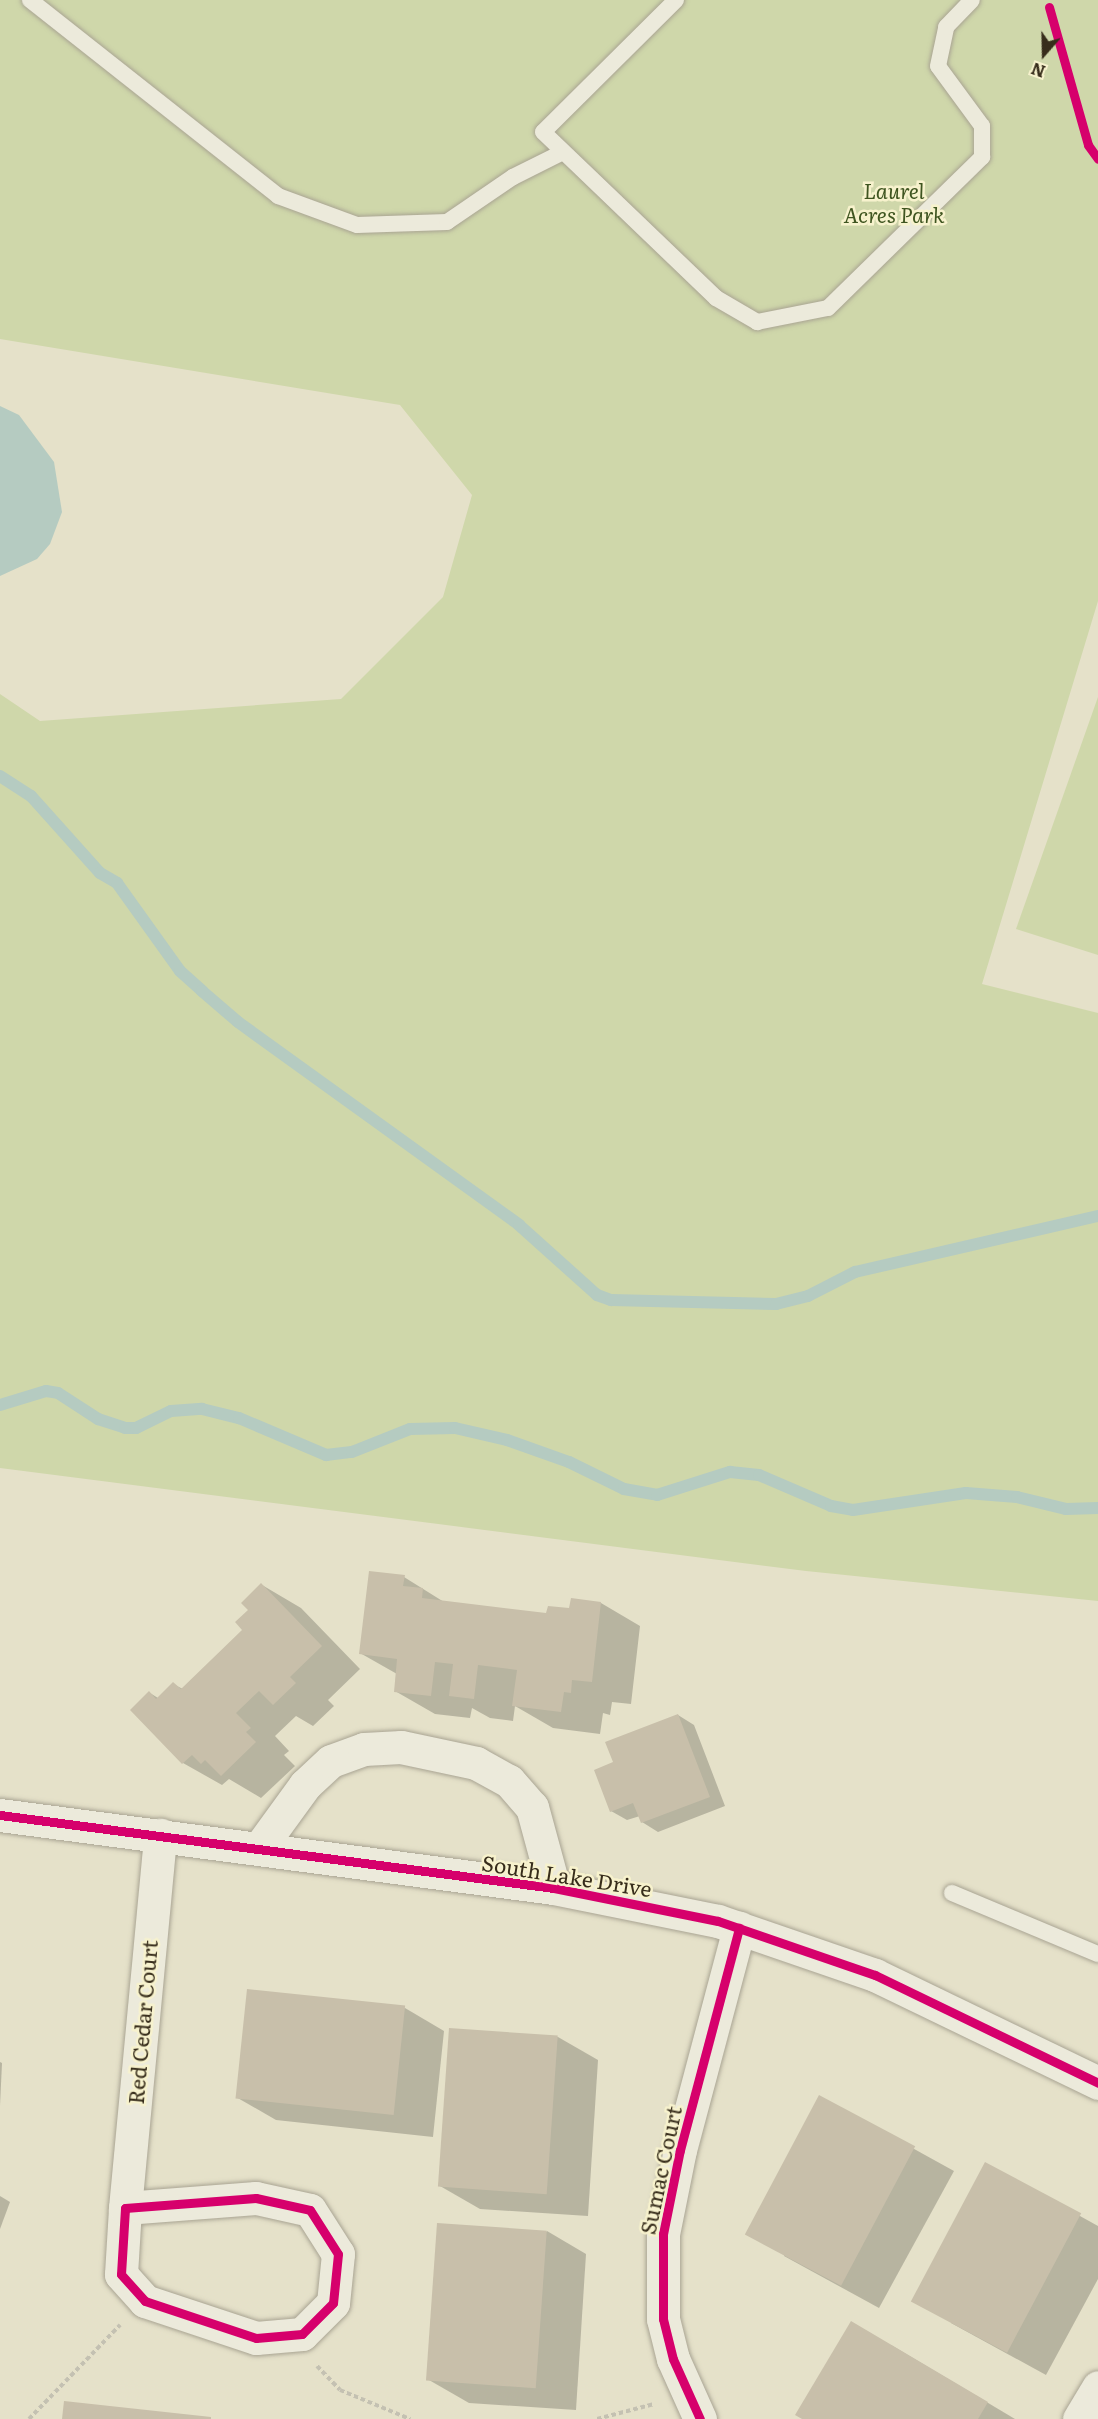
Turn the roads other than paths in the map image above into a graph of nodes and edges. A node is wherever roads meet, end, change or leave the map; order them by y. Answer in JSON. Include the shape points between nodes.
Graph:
{"nodes":[{"id":1,"x":30,"y":0,"type":"edge"},
{"id":2,"x":676,"y":0,"type":"edge"},
{"id":3,"x":972,"y":0,"type":"edge"},
{"id":4,"x":561,"y":153,"type":"junction"},
{"id":5,"x":0,"y":1815,"type":"edge"},
{"id":6,"x":160,"y":1835,"type":"junction"},
{"id":7,"x":260,"y":1847,"type":"junction"},
{"id":8,"x":554,"y":1888,"type":"junction"},
{"id":9,"x":952,"y":1893,"type":"dead end"},
{"id":10,"x":739,"y":1928,"type":"junction"},
{"id":11,"x":1098,"y":1954,"type":"edge"},
{"id":12,"x":1098,"y":2083,"type":"edge"},
{"id":13,"x":126,"y":2208,"type":"junction"},
{"id":14,"x":1098,"y":2388,"type":"edge"},
{"id":15,"x":693,"y":2407,"type":"edge"},
{"id":16,"x":1079,"y":2419,"type":"edge"}],
"edges":[{"from":1,"to":4,"type":"lane","via":[[278,196],[357,225],[447,222],[513,177]]},
{"from":2,"to":4,"type":"lane","via":[[543,132]]},
{"from":3,"to":4,"type":"lane","via":[[946,27],[938,66],[982,126],[982,157],[828,308],[758,322],[716,298]]},
{"from":5,"to":6,"type":"street","name":"South Lake Drive"},
{"from":6,"to":7,"type":"street","name":"South Lake Drive"},
{"from":6,"to":13,"type":"street","name":"Red Cedar Court"},
{"from":7,"to":8,"type":"street","name":"South Lake Drive"},
{"from":7,"to":8,"type":"street","via":[[305,1785],[331,1761],[364,1749],[401,1747],[476,1763],[509,1781],[532,1807]]},
{"from":8,"to":10,"type":"street","name":"South Lake Drive"},
{"from":9,"to":11,"type":"lane"},
{"from":10,"to":12,"type":"street","name":"South Lake Drive","via":[[875,1975]]},
{"from":10,"to":15,"type":"street","name":"Sumac Court","via":[[680,2150],[663,2234],[663,2319]]},
{"from":13,"to":13,"type":"street","name":"Red Cedar Court","via":[[256,2198],[310,2210],[338,2254],[333,2303],[302,2334],[256,2338],[145,2301],[122,2274]]},
{"from":14,"to":16,"type":"street"}]}
